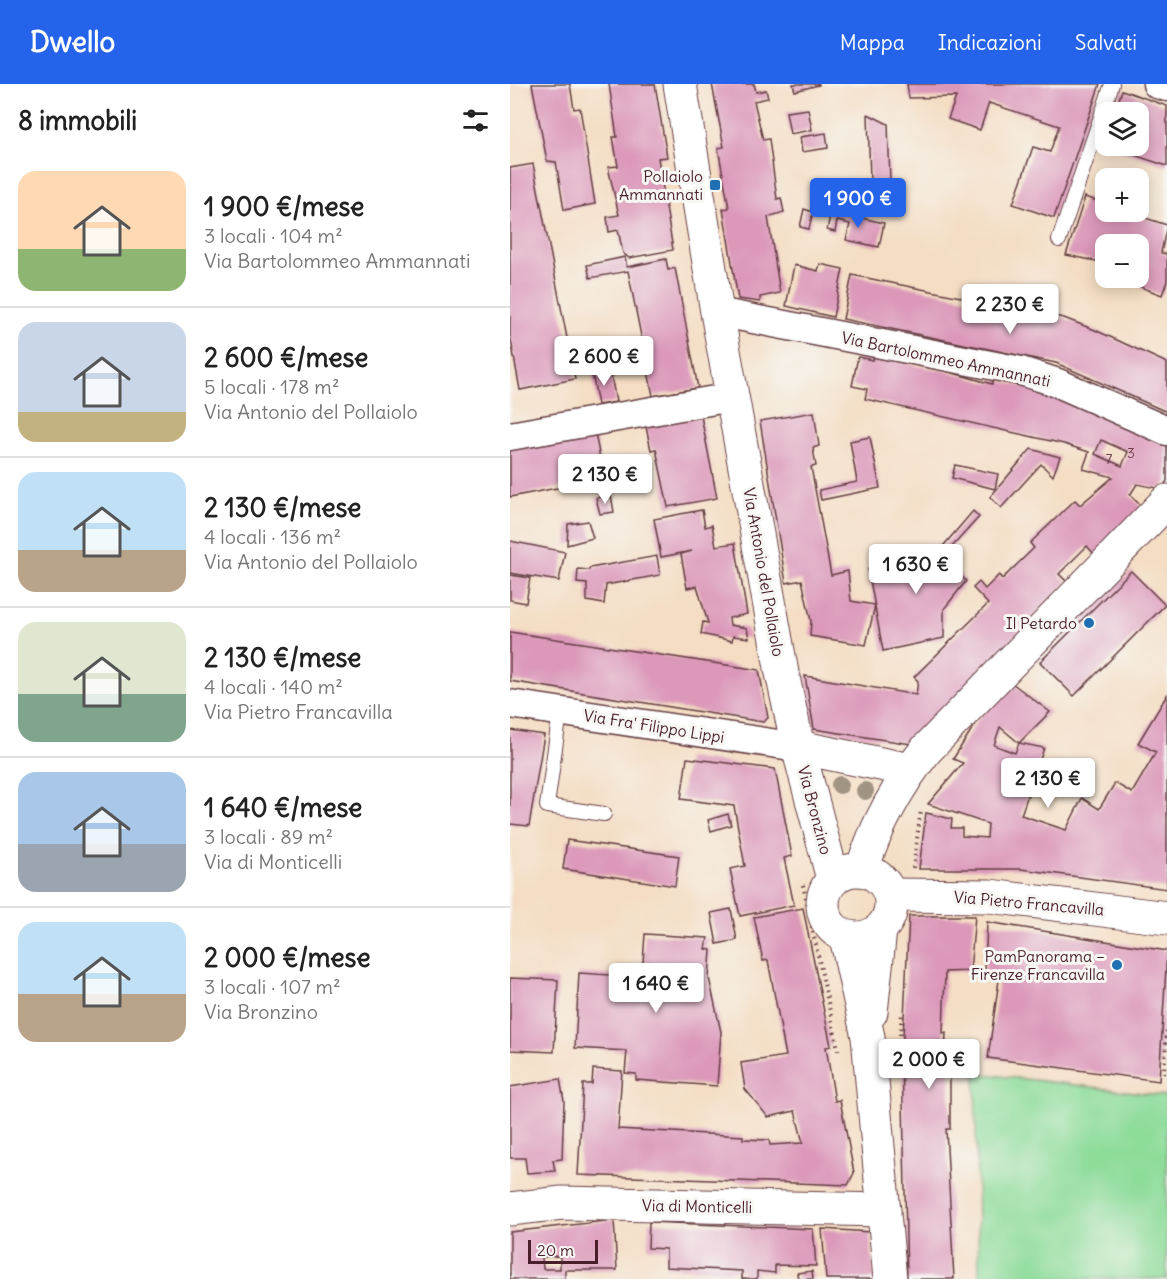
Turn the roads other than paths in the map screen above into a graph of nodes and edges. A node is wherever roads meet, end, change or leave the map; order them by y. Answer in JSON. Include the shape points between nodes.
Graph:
{"nodes":[{"id":1,"x":680,"y":84,"type":"edge"},
{"id":2,"x":1112,"y":84,"type":"edge"},
{"id":3,"x":1157,"y":84,"type":"edge"},
{"id":4,"x":1167,"y":87,"type":"edge"},
{"id":5,"x":1059,"y":240,"type":"dead end"},
{"id":6,"x":717,"y":312,"type":"junction"},
{"id":7,"x":732,"y":397,"type":"junction"},
{"id":8,"x":512,"y":428,"type":"edge"},
{"id":9,"x":1167,"y":431,"type":"edge"},
{"id":10,"x":1167,"y":501,"type":"edge"},
{"id":11,"x":510,"y":704,"type":"edge"},
{"id":12,"x":560,"y":712,"type":"junction"},
{"id":13,"x":798,"y":747,"type":"junction"},
{"id":14,"x":910,"y":770,"type":"junction"},
{"id":15,"x":604,"y":814,"type":"dead end"},
{"id":16,"x":832,"y":875,"type":"junction"},
{"id":17,"x":891,"y":894,"type":"junction"},
{"id":18,"x":1167,"y":918,"type":"edge"},
{"id":19,"x":880,"y":930,"type":"junction"},
{"id":20,"x":846,"y":937,"type":"junction"},
{"id":21,"x":868,"y":1037,"type":"junction"},
{"id":22,"x":510,"y":1209,"type":"edge"},
{"id":23,"x":884,"y":1210,"type":"junction"},
{"id":24,"x":890,"y":1279,"type":"edge"}],
"edges":[{"from":1,"to":6,"type":"street","name":"Via Antonio del Pollaiolo"},
{"from":2,"to":5,"type":"lane"},
{"from":3,"to":4,"type":"street"},
{"from":6,"to":7,"type":"street","name":"Via Antonio del Pollaiolo"},
{"from":6,"to":9,"type":"street","name":"Via Bartolommeo Ammannati","via":[[1021,371],[1058,382]]},
{"from":7,"to":8,"type":"street"},
{"from":7,"to":13,"type":"street","name":"Via Antonio del Pollaiolo"},
{"from":10,"to":14,"type":"street","via":[[962,711]]},
{"from":11,"to":12,"type":"street","name":"Via Fra' Filippo Lippi"},
{"from":12,"to":13,"type":"street","name":"Via Fra' Filippo Lippi"},
{"from":12,"to":15,"type":"lane","via":[[547,806]]},
{"from":13,"to":14,"type":"street","name":"Via Bronzino"},
{"from":13,"to":16,"type":"street","name":"Via Bronzino"},
{"from":14,"to":16,"type":"street","via":[[880,825]]},
{"from":16,"to":17,"type":"street","via":[[880,878]]},
{"from":16,"to":20,"type":"street","via":[[824,896],[825,915],[830,926]]},
{"from":17,"to":18,"type":"street","name":"Via Pietro Francavilla","via":[[989,896]]},
{"from":17,"to":19,"type":"street","via":[[891,914]]},
{"from":19,"to":20,"type":"street","via":[[860,939]]},
{"from":19,"to":21,"type":"street"},
{"from":20,"to":21,"type":"street"},
{"from":21,"to":23,"type":"street"},
{"from":22,"to":23,"type":"street","name":"Via di Monticelli","via":[[562,1203]]},
{"from":23,"to":24,"type":"street"}]}
